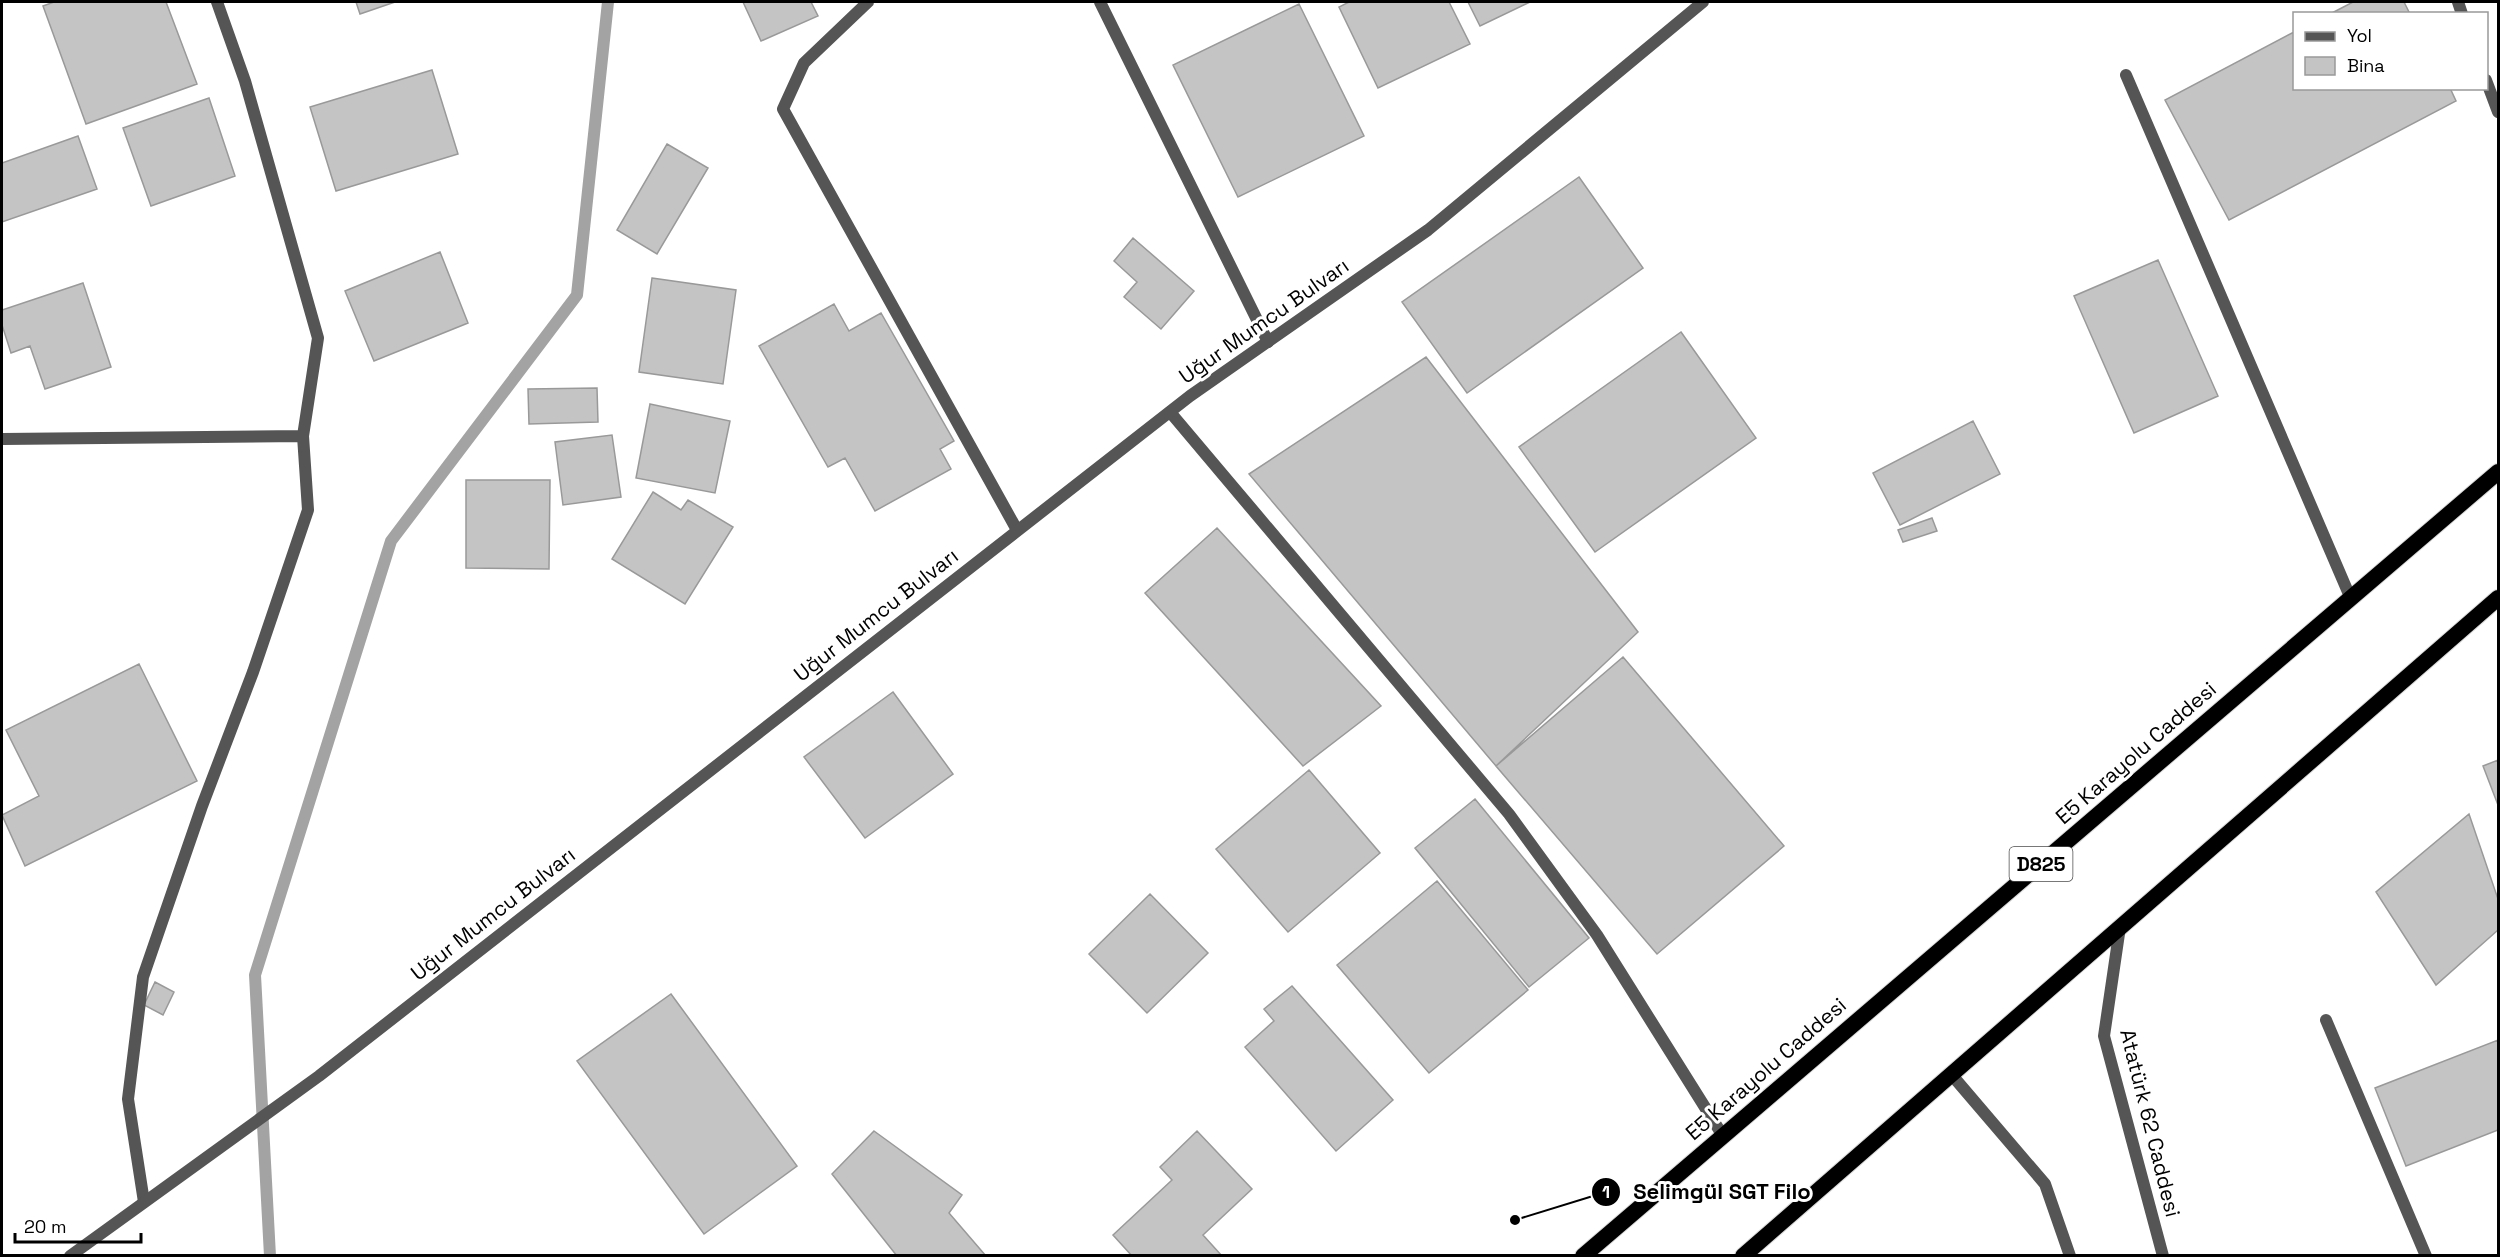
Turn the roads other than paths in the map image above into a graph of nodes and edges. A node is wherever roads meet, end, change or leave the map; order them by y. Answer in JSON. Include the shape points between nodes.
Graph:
{"nodes":[{"id":1,"x":217,"y":2,"type":"edge"},
{"id":2,"x":868,"y":2,"type":"edge"},
{"id":3,"x":1100,"y":2,"type":"edge"},
{"id":4,"x":1702,"y":2,"type":"edge"},
{"id":5,"x":2126,"y":75,"type":"dead end"},
{"id":6,"x":2488,"y":83,"type":"edge"},
{"id":7,"x":2499,"y":112,"type":"edge"},
{"id":8,"x":1268,"y":342,"type":"junction"},
{"id":9,"x":1170,"y":412,"type":"junction"},
{"id":10,"x":303,"y":436,"type":"junction"},
{"id":11,"x":2,"y":439,"type":"edge"},
{"id":12,"x":2499,"y":472,"type":"edge"},
{"id":13,"x":1017,"y":531,"type":"junction"},
{"id":14,"x":2499,"y":598,"type":"edge"},
{"id":15,"x":2351,"y":599,"type":"junction"},
{"id":16,"x":2120,"y":927,"type":"junction"},
{"id":17,"x":2326,"y":1020,"type":"dead end"},
{"id":18,"x":1951,"y":1074,"type":"junction"},
{"id":19,"x":1723,"y":1136,"type":"junction"},
{"id":20,"x":144,"y":1202,"type":"junction"},
{"id":21,"x":70,"y":1256,"type":"edge"},
{"id":22,"x":1583,"y":1256,"type":"edge"},
{"id":23,"x":1743,"y":1256,"type":"edge"},
{"id":24,"x":2070,"y":1256,"type":"edge"},
{"id":25,"x":2163,"y":1256,"type":"edge"},
{"id":26,"x":2426,"y":1256,"type":"edge"}],
"edges":[{"from":1,"to":10,"type":"street","via":[[245,81],[318,338]]},
{"from":2,"to":13,"type":"street","via":[[804,63],[783,109]]},
{"from":3,"to":8,"type":"street"},
{"from":4,"to":8,"type":"street","name":"Uğur Mumcu Bulvarı","via":[[1428,230]]},
{"from":5,"to":15,"type":"street"},
{"from":6,"to":7,"type":"street"},
{"from":8,"to":9,"type":"street","name":"Uğur Mumcu Bulvarı"},
{"from":9,"to":13,"type":"street","name":"Uğur Mumcu Bulvarı"},
{"from":9,"to":19,"type":"street","via":[[1509,814],[1597,935]]},
{"from":10,"to":11,"type":"street"},
{"from":10,"to":20,"type":"street","via":[[308,510],[142,977],[128,1099]]},
{"from":12,"to":15,"type":"highway","name":"E5 Karayolu Caddesi","number":"D825"},
{"from":13,"to":20,"type":"street","name":"Uğur Mumcu Bulvarı","via":[[319,1076]]},
{"from":14,"to":16,"type":"highway"},
{"from":15,"to":19,"type":"highway","name":"E5 Karayolu Caddesi","number":"D825"},
{"from":16,"to":18,"type":"highway"},
{"from":16,"to":25,"type":"street","name":"Atatürk 62 Caddesi","via":[[2104,1036]]},
{"from":17,"to":26,"type":"street"},
{"from":18,"to":23,"type":"highway"},
{"from":18,"to":24,"type":"street","via":[[2045,1184]]},
{"from":19,"to":22,"type":"highway","name":"E5 Karayolu Caddesi","number":"D825"},
{"from":20,"to":21,"type":"street","name":"Uğur Mumcu Bulvarı"}]}
